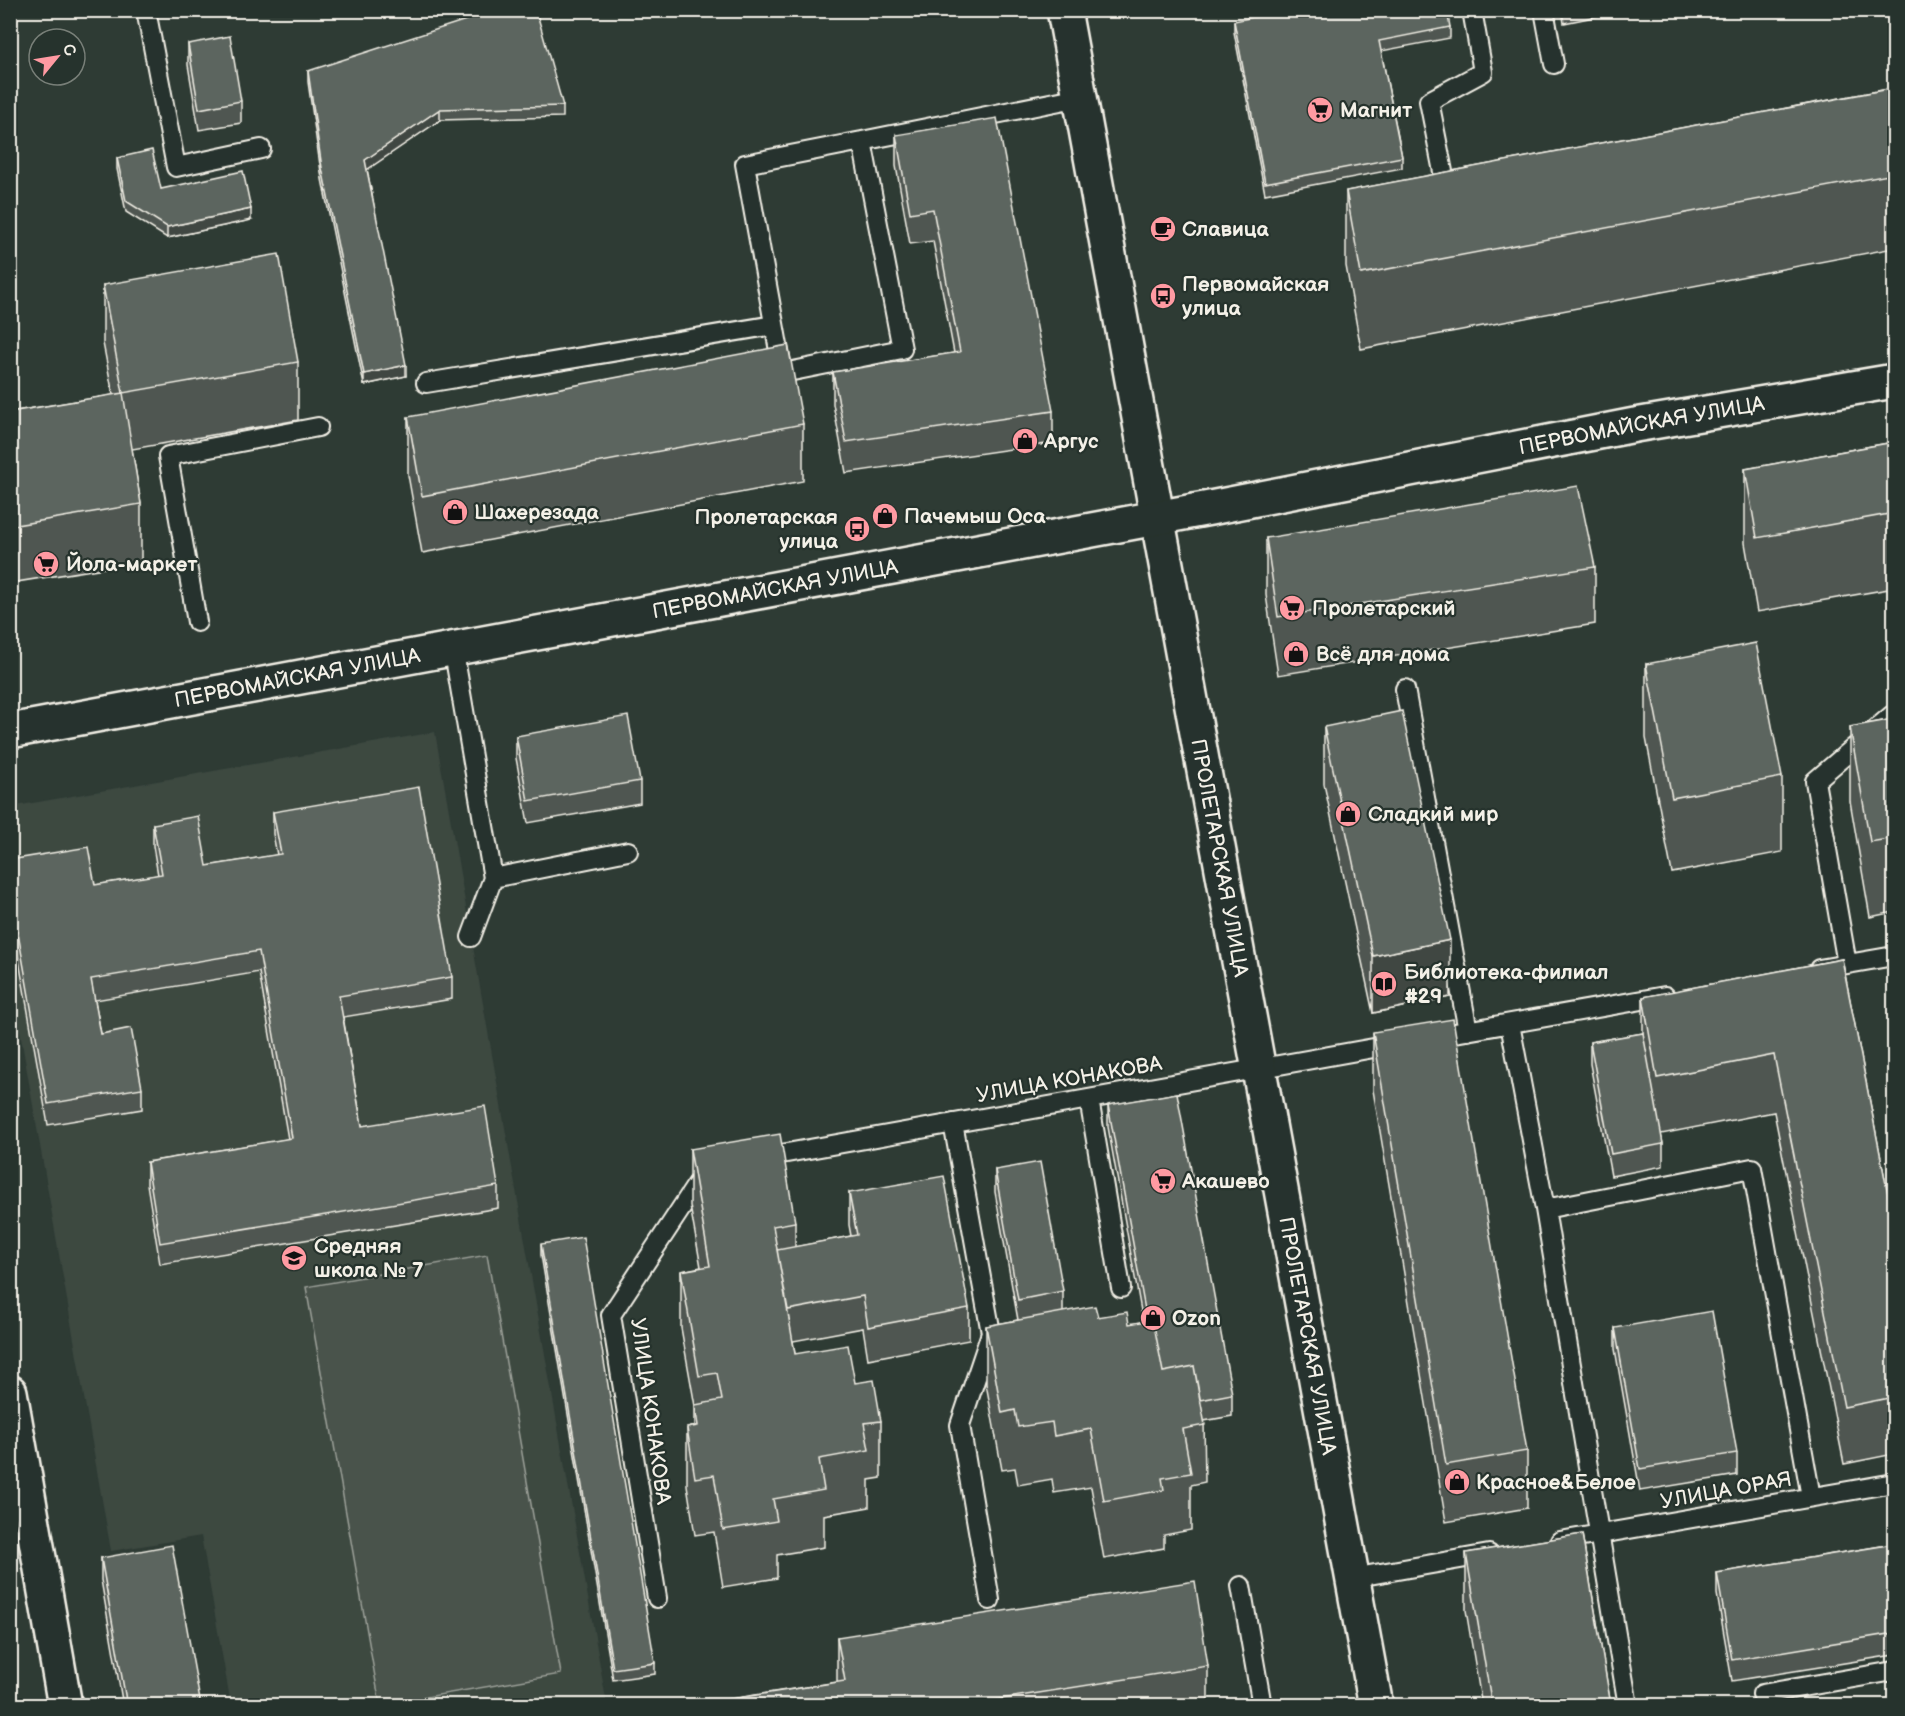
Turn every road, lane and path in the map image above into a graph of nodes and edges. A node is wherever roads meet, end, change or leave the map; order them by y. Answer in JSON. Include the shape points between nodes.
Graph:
{"nodes":[{"id":1,"x":146,"y":10,"type":"edge"},
{"id":2,"x":1064,"y":10,"type":"edge"},
{"id":3,"x":1472,"y":10,"type":"edge"},
{"id":4,"x":1544,"y":10,"type":"edge"},
{"id":5,"x":1554,"y":64,"type":"dead end"},
{"id":6,"x":1080,"y":97,"type":"junction"},
{"id":7,"x":862,"y":141,"type":"junction"},
{"id":8,"x":261,"y":149,"type":"dead end"},
{"id":9,"x":1451,"y":214,"type":"edge"},
{"id":10,"x":774,"y":325,"type":"junction"},
{"id":11,"x":1894,"y":381,"type":"edge"},
{"id":12,"x":426,"y":383,"type":"dead end"},
{"id":13,"x":318,"y":427,"type":"dead end"},
{"id":14,"x":1157,"y":518,"type":"junction"},
{"id":15,"x":196,"y":622,"type":"dead end"},
{"id":16,"x":453,"y":647,"type":"junction"},
{"id":17,"x":1405,"y":689,"type":"dead end"},
{"id":18,"x":1894,"y":715,"type":"edge"},
{"id":19,"x":10,"y":731,"type":"edge"},
{"id":20,"x":628,"y":851,"type":"dead end"},
{"id":21,"x":493,"y":878,"type":"junction"},
{"id":22,"x":471,"y":937,"type":"dead end"},
{"id":23,"x":1894,"y":956,"type":"edge"},
{"id":24,"x":1847,"y":964,"type":"junction"},
{"id":25,"x":1802,"y":972,"type":"edge"},
{"id":26,"x":1678,"y":994,"type":"edge"},
{"id":27,"x":1510,"y":1024,"type":"junction"},
{"id":28,"x":1468,"y":1031,"type":"junction"},
{"id":29,"x":1258,"y":1068,"type":"junction"},
{"id":30,"x":1089,"y":1099,"type":"junction"},
{"id":31,"x":953,"y":1124,"type":"junction"},
{"id":32,"x":742,"y":1161,"type":"edge"},
{"id":33,"x":719,"y":1166,"type":"edge"},
{"id":34,"x":1545,"y":1209,"type":"junction"},
{"id":35,"x":1121,"y":1288,"type":"dead end"},
{"id":36,"x":10,"y":1392,"type":"edge"},
{"id":37,"x":1894,"y":1483,"type":"edge"},
{"id":38,"x":1811,"y":1497,"type":"junction"},
{"id":39,"x":1600,"y":1534,"type":"junction"},
{"id":40,"x":1543,"y":1545,"type":"edge"},
{"id":41,"x":1508,"y":1551,"type":"edge"},
{"id":42,"x":1352,"y":1578,"type":"junction"},
{"id":43,"x":1241,"y":1586,"type":"dead end"},
{"id":44,"x":657,"y":1598,"type":"dead end"},
{"id":45,"x":990,"y":1600,"type":"dead end"},
{"id":46,"x":1894,"y":1671,"type":"edge"},
{"id":47,"x":1762,"y":1694,"type":"dead end"},
{"id":48,"x":65,"y":1706,"type":"edge"},
{"id":49,"x":1262,"y":1706,"type":"edge"},
{"id":50,"x":1376,"y":1706,"type":"edge"},
{"id":51,"x":1628,"y":1706,"type":"edge"}],
"edges":[{"from":1,"to":8,"type":"lane","via":[[176,167]]},
{"from":2,"to":6,"type":"street","name":"ПРОЛЕТАРСКАЯ УЛИЦА"},
{"from":3,"to":9,"type":"lane","via":[[1483,72],[1430,101]]},
{"from":4,"to":5,"type":"lane"},
{"from":6,"to":7,"type":"lane"},
{"from":6,"to":14,"type":"street","name":"ПРОЛЕТАРСКАЯ УЛИЦА"},
{"from":7,"to":10,"type":"lane","via":[[745,164]]},
{"from":7,"to":10,"type":"lane","via":[[902,349],[783,373]]},
{"from":10,"to":12,"type":"lane"},
{"from":11,"to":14,"type":"street","name":"ПЕРВОМАЙСКАЯ УЛИЦА","via":[[1635,425]]},
{"from":13,"to":15,"type":"lane","via":[[168,456]]},
{"from":14,"to":16,"type":"street","name":"ПЕРВОМАЙСКАЯ УЛИЦА"},
{"from":14,"to":29,"type":"street","name":"ПРОЛЕТАРСКАЯ УЛИЦА"},
{"from":16,"to":19,"type":"street","name":"ПЕРВОМАЙСКАЯ УЛИЦА"},
{"from":16,"to":21,"type":"lane"},
{"from":17,"to":28,"type":"lane"},
{"from":18,"to":24,"type":"lane","via":[[1815,781]]},
{"from":20,"to":21,"type":"lane"},
{"from":21,"to":22,"type":"lane"},
{"from":23,"to":24,"type":"lane"},
{"from":24,"to":25,"type":"lane"},
{"from":26,"to":27,"type":"lane","name":"УЛИЦА КОНАКОВА"},
{"from":27,"to":28,"type":"lane","name":"УЛИЦА КОНАКОВА"},
{"from":27,"to":34,"type":"lane"},
{"from":28,"to":29,"type":"lane","name":"УЛИЦА КОНАКОВА"},
{"from":29,"to":30,"type":"lane","name":"УЛИЦА КОНАКОВА"},
{"from":29,"to":42,"type":"street","name":"ПРОЛЕТАРСКАЯ УЛИЦА"},
{"from":30,"to":31,"type":"lane","name":"УЛИЦА КОНАКОВА"},
{"from":30,"to":35,"type":"lane"},
{"from":31,"to":32,"type":"lane","name":"УЛИЦА КОНАКОВА"},
{"from":31,"to":45,"type":"lane","via":[[991,1333],[960,1425]]},
{"from":33,"to":44,"type":"lane","name":"УЛИЦА КОНАКОВА","via":[[707,1168],[611,1315]]},
{"from":34,"to":38,"type":"lane","via":[[1752,1168]]},
{"from":34,"to":39,"type":"lane"},
{"from":36,"to":48,"type":"street"},
{"from":37,"to":38,"type":"lane","name":"УЛИЦА ОРАЯ"},
{"from":38,"to":39,"type":"lane","name":"УЛИЦА ОРАЯ"},
{"from":39,"to":40,"type":"lane","name":"УЛИЦА ОРАЯ"},
{"from":39,"to":51,"type":"lane"},
{"from":41,"to":42,"type":"lane"},
{"from":42,"to":50,"type":"street","name":"ПРОЛЕТАРСКАЯ УЛИЦА"},
{"from":43,"to":49,"type":"lane"},
{"from":46,"to":47,"type":"lane"}]}
